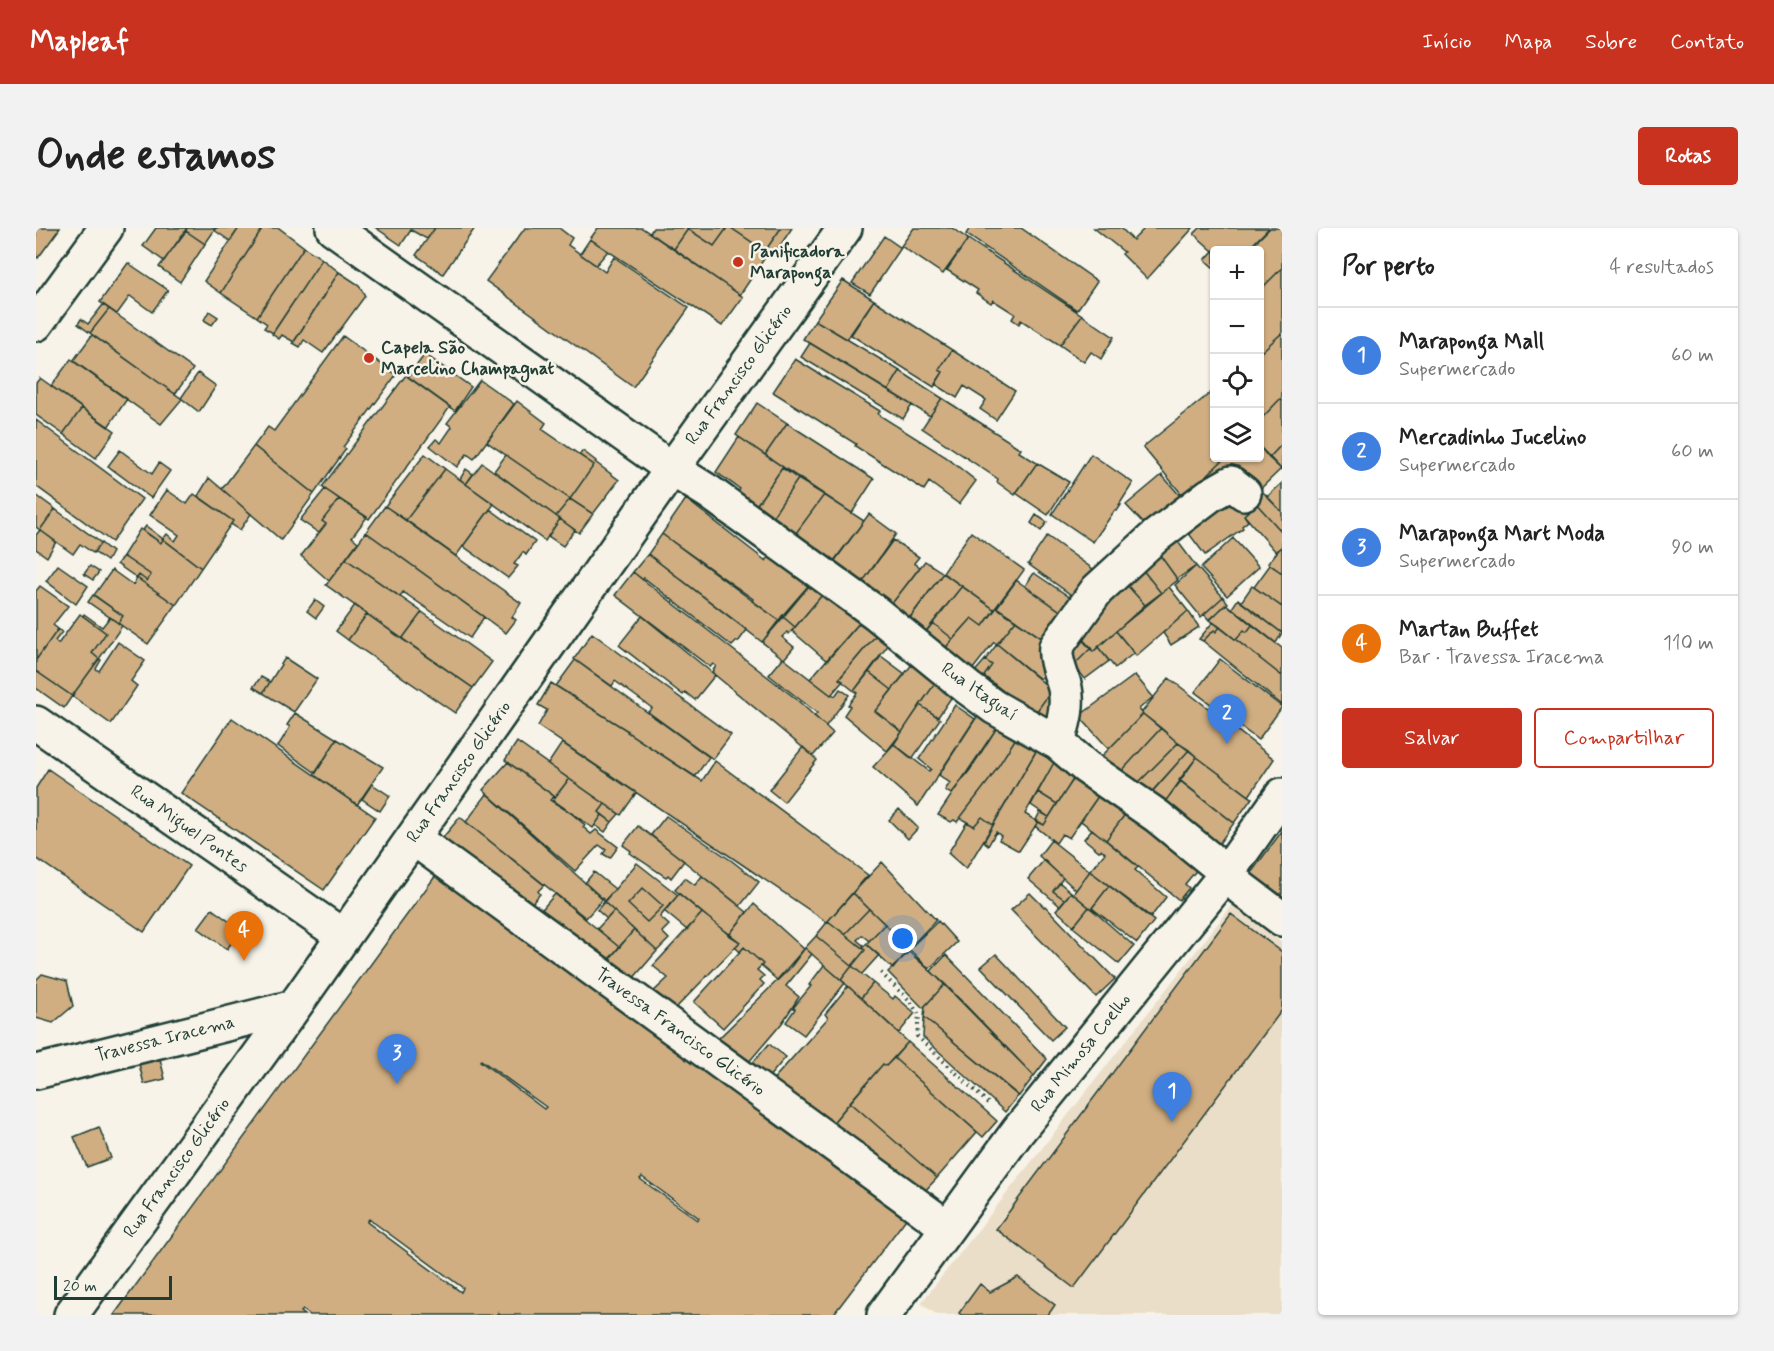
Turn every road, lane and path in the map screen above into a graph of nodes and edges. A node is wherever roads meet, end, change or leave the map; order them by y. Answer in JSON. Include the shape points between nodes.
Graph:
{"nodes":[{"id":1,"x":106,"y":228,"type":"edge"},
{"id":2,"x":333,"y":228,"type":"edge"},
{"id":3,"x":845,"y":228,"type":"edge"},
{"id":4,"x":36,"y":324,"type":"edge"},
{"id":5,"x":672,"y":469,"type":"junction"},
{"id":6,"x":1244,"y":493,"type":"dead end"},
{"id":7,"x":36,"y":723,"type":"edge"},
{"id":8,"x":1058,"y":743,"type":"junction"},
{"id":9,"x":1282,"y":795,"type":"edge"},
{"id":10,"x":413,"y":838,"type":"junction"},
{"id":11,"x":1227,"y":873,"type":"junction"},
{"id":12,"x":1282,"y":919,"type":"edge"},
{"id":13,"x":343,"y":936,"type":"junction"},
{"id":14,"x":881,"y":974,"type":"dead end"},
{"id":15,"x":294,"y":1007,"type":"junction"},
{"id":16,"x":36,"y":1072,"type":"edge"},
{"id":17,"x":1018,"y":1131,"type":"junction"},
{"id":18,"x":947,"y":1227,"type":"junction"},
{"id":19,"x":887,"y":1314,"type":"edge"},
{"id":20,"x":71,"y":1315,"type":"edge"}],
"edges":[{"from":1,"to":4,"type":"street"},
{"from":2,"to":5,"type":"street","name":"Rua Itaguaí"},
{"from":3,"to":5,"type":"street","name":"Rua Francisco Glicério"},
{"from":5,"to":8,"type":"street","name":"Rua Itaguaí","via":[[876,613],[994,707]]},
{"from":5,"to":10,"type":"street","name":"Rua Francisco Glicério"},
{"from":6,"to":8,"type":"street","via":[[1231,483],[1210,495],[1156,536],[1098,590],[1056,647],[1067,711]]},
{"from":7,"to":13,"type":"street","name":"Rua Miguel Pontes"},
{"from":8,"to":11,"type":"street","name":"Rua Itaguaí"},
{"from":9,"to":11,"type":"street","name":"Rua Mimosa Coelho"},
{"from":10,"to":13,"type":"street","name":"Rua Francisco Glicério"},
{"from":10,"to":18,"type":"street","name":"Travessa Francisco Glicério"},
{"from":11,"to":12,"type":"street","name":"Rua Itaguaí"},
{"from":11,"to":17,"type":"street","name":"Rua Mimosa Coelho"},
{"from":13,"to":15,"type":"street","name":"Rua Francisco Glicério"},
{"from":14,"to":17,"type":"path","via":[[919,1015],[917,1036]]},
{"from":15,"to":16,"type":"street","name":"Travessa Iracema"},
{"from":15,"to":20,"type":"street","name":"Rua Francisco Glicério"},
{"from":17,"to":18,"type":"street","name":"Rua Mimosa Coelho"},
{"from":18,"to":19,"type":"street","name":"Rua Mimosa Coelho"}]}
